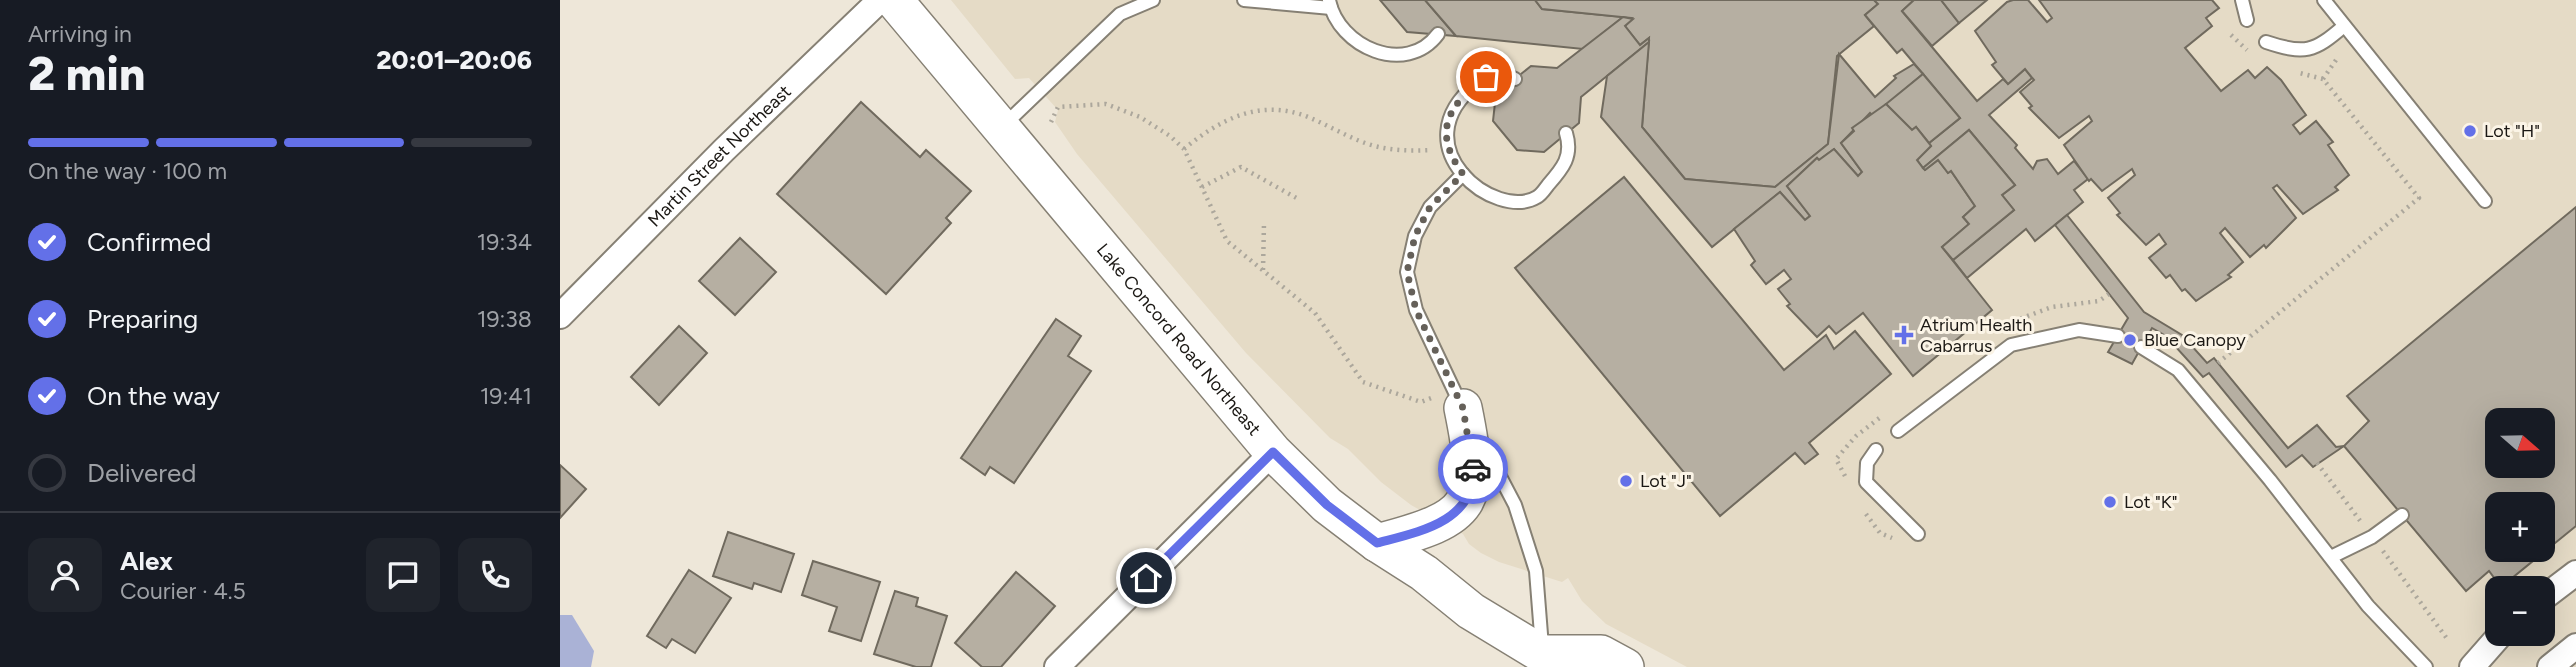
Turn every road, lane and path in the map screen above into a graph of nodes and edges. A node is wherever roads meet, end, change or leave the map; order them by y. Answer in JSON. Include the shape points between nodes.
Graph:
{"nodes":[{"id":1,"x":880,"y":0,"type":"edge"},
{"id":2,"x":894,"y":0,"type":"edge"},
{"id":3,"x":1153,"y":0,"type":"edge"},
{"id":4,"x":1244,"y":0,"type":"edge"},
{"id":5,"x":2242,"y":0,"type":"edge"},
{"id":6,"x":2324,"y":0,"type":"edge"},
{"id":7,"x":1330,"y":4,"type":"edge"},
{"id":8,"x":2247,"y":20,"type":"dead end"},
{"id":9,"x":2344,"y":26,"type":"junction"},
{"id":10,"x":1438,"y":34,"type":"dead end"},
{"id":11,"x":2266,"y":42,"type":"dead end"},
{"id":12,"x":2338,"y":57,"type":"dead end"},
{"id":13,"x":1515,"y":79,"type":"dead end"},
{"id":14,"x":1051,"y":122,"type":"dead end"},
{"id":15,"x":1000,"y":129,"type":"junction"},
{"id":16,"x":1566,"y":133,"type":"dead end"},
{"id":17,"x":1184,"y":149,"type":"junction"},
{"id":18,"x":1447,"y":150,"type":"junction"},
{"id":19,"x":1463,"y":174,"type":"junction"},
{"id":20,"x":1202,"y":187,"type":"junction"},
{"id":21,"x":1300,"y":200,"type":"dead end"},
{"id":22,"x":2485,"y":201,"type":"dead end"},
{"id":23,"x":1264,"y":223,"type":"dead end"},
{"id":24,"x":1263,"y":271,"type":"junction"},
{"id":25,"x":560,"y":316,"type":"edge"},
{"id":26,"x":2118,"y":336,"type":"dead end"},
{"id":27,"x":2141,"y":347,"type":"dead end"},
{"id":28,"x":2218,"y":363,"type":"dead end"},
{"id":29,"x":1458,"y":398,"type":"junction"},
{"id":30,"x":1898,"y":431,"type":"dead end"},
{"id":31,"x":1875,"y":450,"type":"dead end"},
{"id":32,"x":1273,"y":452,"type":"junction"},
{"id":33,"x":2402,"y":515,"type":"dead end"},
{"id":34,"x":1918,"y":534,"type":"dead end"},
{"id":35,"x":1377,"y":543,"type":"junction"},
{"id":36,"x":2331,"y":557,"type":"junction"},
{"id":37,"x":2576,"y":573,"type":"edge"},
{"id":38,"x":2555,"y":589,"type":"edge"},
{"id":39,"x":2490,"y":646,"type":"edge"},
{"id":40,"x":2576,"y":646,"type":"edge"},
{"id":41,"x":1548,"y":663,"type":"edge"},
{"id":42,"x":1056,"y":667,"type":"edge"},
{"id":43,"x":1625,"y":667,"type":"edge"},
{"id":44,"x":2426,"y":667,"type":"edge"},
{"id":45,"x":2472,"y":667,"type":"edge"},
{"id":46,"x":2550,"y":667,"type":"edge"}],
"edges":[{"from":1,"to":25,"type":"street","name":"Martin Street Northeast"},
{"from":2,"to":15,"type":"main road","name":"Lake Concord Road Northeast"},
{"from":3,"to":15,"type":"lane","via":[[1120,14]]},
{"from":4,"to":7,"type":"lane"},
{"from":5,"to":8,"type":"lane"},
{"from":6,"to":9,"type":"lane"},
{"from":7,"to":10,"type":"lane","via":[[1349,37],[1368,50],[1392,56],[1424,46]]},
{"from":9,"to":11,"type":"lane","via":[[2311,51]]},
{"from":9,"to":22,"type":"lane"},
{"from":12,"to":28,"type":"path","via":[[2323,79],[2418,198]]},
{"from":13,"to":18,"type":"lane","via":[[1492,74],[1458,101],[1446,128]]},
{"from":14,"to":17,"type":"path","via":[[1058,107],[1106,104],[1140,117]]},
{"from":15,"to":32,"type":"main road","name":"Lake Concord Road Northeast"},
{"from":16,"to":19,"type":"lane","via":[[1567,160],[1537,198],[1513,203],[1489,195]]},
{"from":17,"to":18,"type":"path","via":[[1233,116],[1272,109],[1304,116],[1367,144],[1399,151]]},
{"from":17,"to":20,"type":"path"},
{"from":18,"to":19,"type":"lane"},
{"from":19,"to":29,"type":"lane","via":[[1430,207],[1415,236],[1407,272],[1416,310]]},
{"from":20,"to":21,"type":"path","via":[[1241,167]]},
{"from":20,"to":24,"type":"path","via":[[1227,241]]},
{"from":23,"to":24,"type":"path"},
{"from":24,"to":29,"type":"path","via":[[1314,313],[1363,382],[1421,402]]},
{"from":26,"to":30,"type":"lane","via":[[2079,330],[2011,345]]},
{"from":27,"to":36,"type":"lane","via":[[2178,370]]},
{"from":29,"to":35,"type":"main road","via":[[1473,455],[1473,480],[1466,500],[1442,523]]},
{"from":29,"to":41,"type":"lane","via":[[1515,505],[1536,571]]},
{"from":31,"to":34,"type":"lane","via":[[1867,463],[1866,482]]},
{"from":32,"to":35,"type":"main road","name":"Lake Concord Road Northeast","via":[[1327,505]]},
{"from":32,"to":42,"type":"street"},
{"from":33,"to":36,"type":"lane","via":[[2372,537]]},
{"from":35,"to":41,"type":"main road","name":"Lake Concord Road Northeast"},
{"from":36,"to":44,"type":"lane","via":[[2368,606]]},
{"from":37,"to":38,"type":"street"},
{"from":39,"to":45,"type":"street"},
{"from":40,"to":46,"type":"street"},
{"from":41,"to":43,"type":"main road","via":[[1601,654]]}]}
